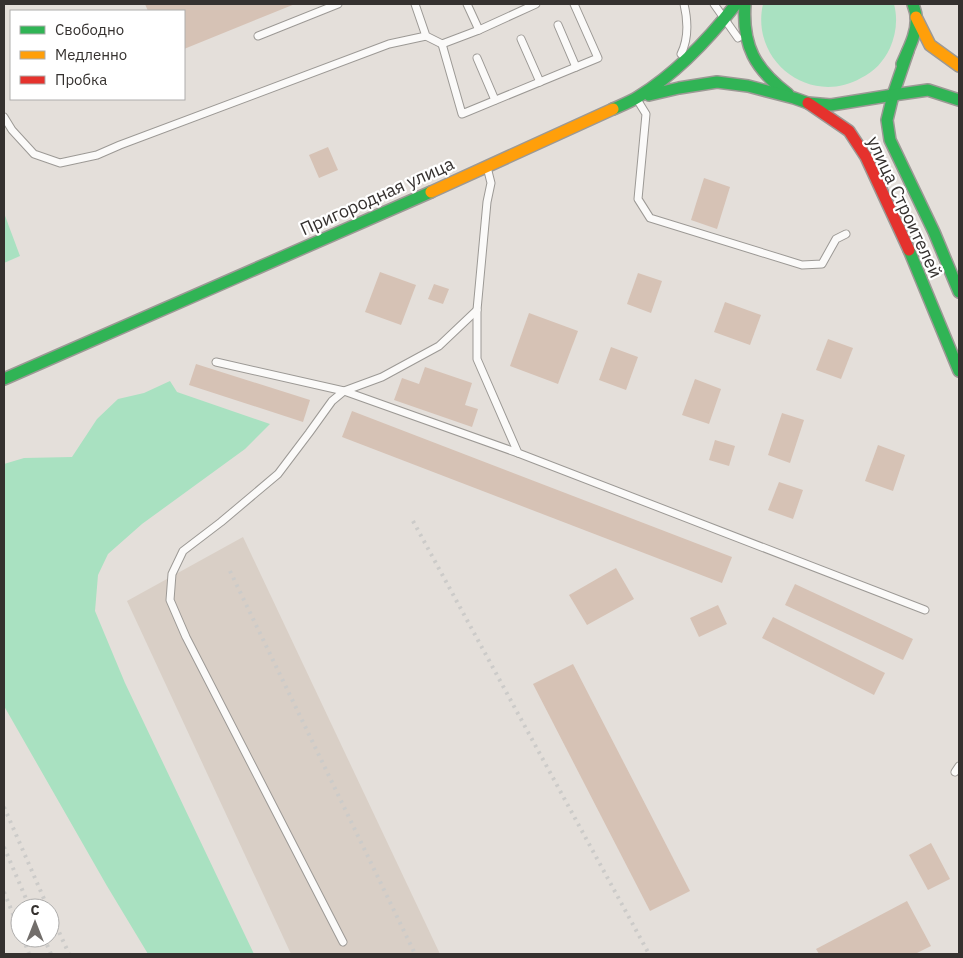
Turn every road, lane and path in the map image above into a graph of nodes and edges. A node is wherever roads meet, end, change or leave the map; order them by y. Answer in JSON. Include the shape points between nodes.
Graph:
{"nodes":[{"id":1,"x":338,"y":4,"type":"edge"},
{"id":2,"x":415,"y":4,"type":"edge"},
{"id":3,"x":467,"y":4,"type":"edge"},
{"id":4,"x":536,"y":4,"type":"edge"},
{"id":5,"x":574,"y":4,"type":"edge"},
{"id":6,"x":684,"y":4,"type":"edge"},
{"id":7,"x":714,"y":4,"type":"edge"},
{"id":8,"x":736,"y":4,"type":"edge"},
{"id":9,"x":745,"y":4,"type":"edge"},
{"id":10,"x":913,"y":4,"type":"edge"},
{"id":11,"x":522,"y":6,"type":"edge"},
{"id":12,"x":916,"y":17,"type":"junction"},
{"id":13,"x":724,"y":19,"type":"junction"},
{"id":14,"x":558,"y":25,"type":"dead end"},
{"id":15,"x":478,"y":30,"type":"junction"},
{"id":16,"x":258,"y":36,"type":"dead end"},
{"id":17,"x":426,"y":36,"type":"junction"},
{"id":18,"x":521,"y":39,"type":"dead end"},
{"id":19,"x":442,"y":44,"type":"junction"},
{"id":20,"x":908,"y":51,"type":"junction"},
{"id":21,"x":476,"y":58,"type":"dead end"},
{"id":22,"x":959,"y":66,"type":"edge"},
{"id":23,"x":576,"y":67,"type":"junction"},
{"id":24,"x":761,"y":70,"type":"junction"},
{"id":25,"x":672,"y":73,"type":"junction"},
{"id":26,"x":540,"y":82,"type":"junction"},
{"id":27,"x":893,"y":95,"type":"junction"},
{"id":28,"x":637,"y":98,"type":"junction"},
{"id":29,"x":794,"y":98,"type":"junction"},
{"id":30,"x":495,"y":100,"type":"junction"},
{"id":31,"x":959,"y":100,"type":"edge"},
{"id":32,"x":858,"y":101,"type":"junction"},
{"id":33,"x":808,"y":103,"type":"junction"},
{"id":34,"x":4,"y":117,"type":"edge"},
{"id":35,"x":487,"y":167,"type":"junction"},
{"id":36,"x":846,"y":234,"type":"dead end"},
{"id":37,"x":959,"y":292,"type":"edge"},
{"id":38,"x":477,"y":310,"type":"junction"},
{"id":39,"x":216,"y":362,"type":"dead end"},
{"id":40,"x":959,"y":371,"type":"edge"},
{"id":41,"x":4,"y":380,"type":"edge"},
{"id":42,"x":344,"y":391,"type":"junction"},
{"id":43,"x":518,"y":453,"type":"junction"},
{"id":44,"x":925,"y":610,"type":"dead end"},
{"id":45,"x":343,"y":942,"type":"dead end"}],
"edges":[{"from":1,"to":16,"type":"lane"},
{"from":2,"to":17,"type":"lane"},
{"from":3,"to":15,"type":"lane"},
{"from":4,"to":11,"type":"lane"},
{"from":5,"to":23,"type":"lane","via":[[598,58]]},
{"from":6,"to":25,"type":"lane","via":[[688,34]]},
{"from":7,"to":13,"type":"lane"},
{"from":8,"to":13,"type":"main road","name":"Пригородная улица"},
{"from":9,"to":24,"type":"main road","via":[[745,32],[751,54]]},
{"from":10,"to":12,"type":"main road"},
{"from":11,"to":15,"type":"lane"},
{"from":12,"to":20,"type":"main road"},
{"from":12,"to":22,"type":"main road","via":[[930,45]]},
{"from":13,"to":24,"type":"lane"},
{"from":13,"to":25,"type":"main road","name":"Пригородная улица"},
{"from":14,"to":23,"type":"lane"},
{"from":15,"to":19,"type":"lane"},
{"from":17,"to":19,"type":"lane"},
{"from":17,"to":34,"type":"lane","via":[[389,44],[97,155],[60,164],[34,154]]},
{"from":18,"to":26,"type":"lane"},
{"from":19,"to":30,"type":"lane","via":[[462,114]]},
{"from":20,"to":27,"type":"main road","name":"улица Строителей"},
{"from":20,"to":32,"type":"main road","via":[[888,84]]},
{"from":21,"to":30,"type":"lane"},
{"from":23,"to":26,"type":"lane"},
{"from":24,"to":29,"type":"main road"},
{"from":25,"to":28,"type":"main road","name":"Пригородная улица"},
{"from":26,"to":30,"type":"lane"},
{"from":27,"to":31,"type":"main road","via":[[928,90]]},
{"from":27,"to":32,"type":"main road"},
{"from":27,"to":37,"type":"main road","name":"улица Строителей","via":[[887,120],[890,140]]},
{"from":28,"to":29,"type":"main road","via":[[717,82]]},
{"from":28,"to":35,"type":"main road","name":"Пригородная улица"},
{"from":28,"to":36,"type":"lane","via":[[646,114],[638,199],[650,218],[802,265],[822,264],[836,240]]},
{"from":29,"to":33,"type":"main road"},
{"from":32,"to":33,"type":"main road","via":[[831,105]]},
{"from":33,"to":40,"type":"main road","name":"улица Строителей","via":[[848,131],[866,157]]},
{"from":35,"to":38,"type":"lane","via":[[491,183]]},
{"from":35,"to":41,"type":"main road","name":"Пригородная улица"},
{"from":38,"to":42,"type":"lane","via":[[439,346],[382,377]]},
{"from":38,"to":43,"type":"lane","via":[[478,359]]},
{"from":39,"to":42,"type":"lane"},
{"from":42,"to":43,"type":"lane"},
{"from":42,"to":45,"type":"lane","via":[[332,401],[278,474],[183,551],[172,574],[170,600]]},
{"from":43,"to":44,"type":"lane"}]}
